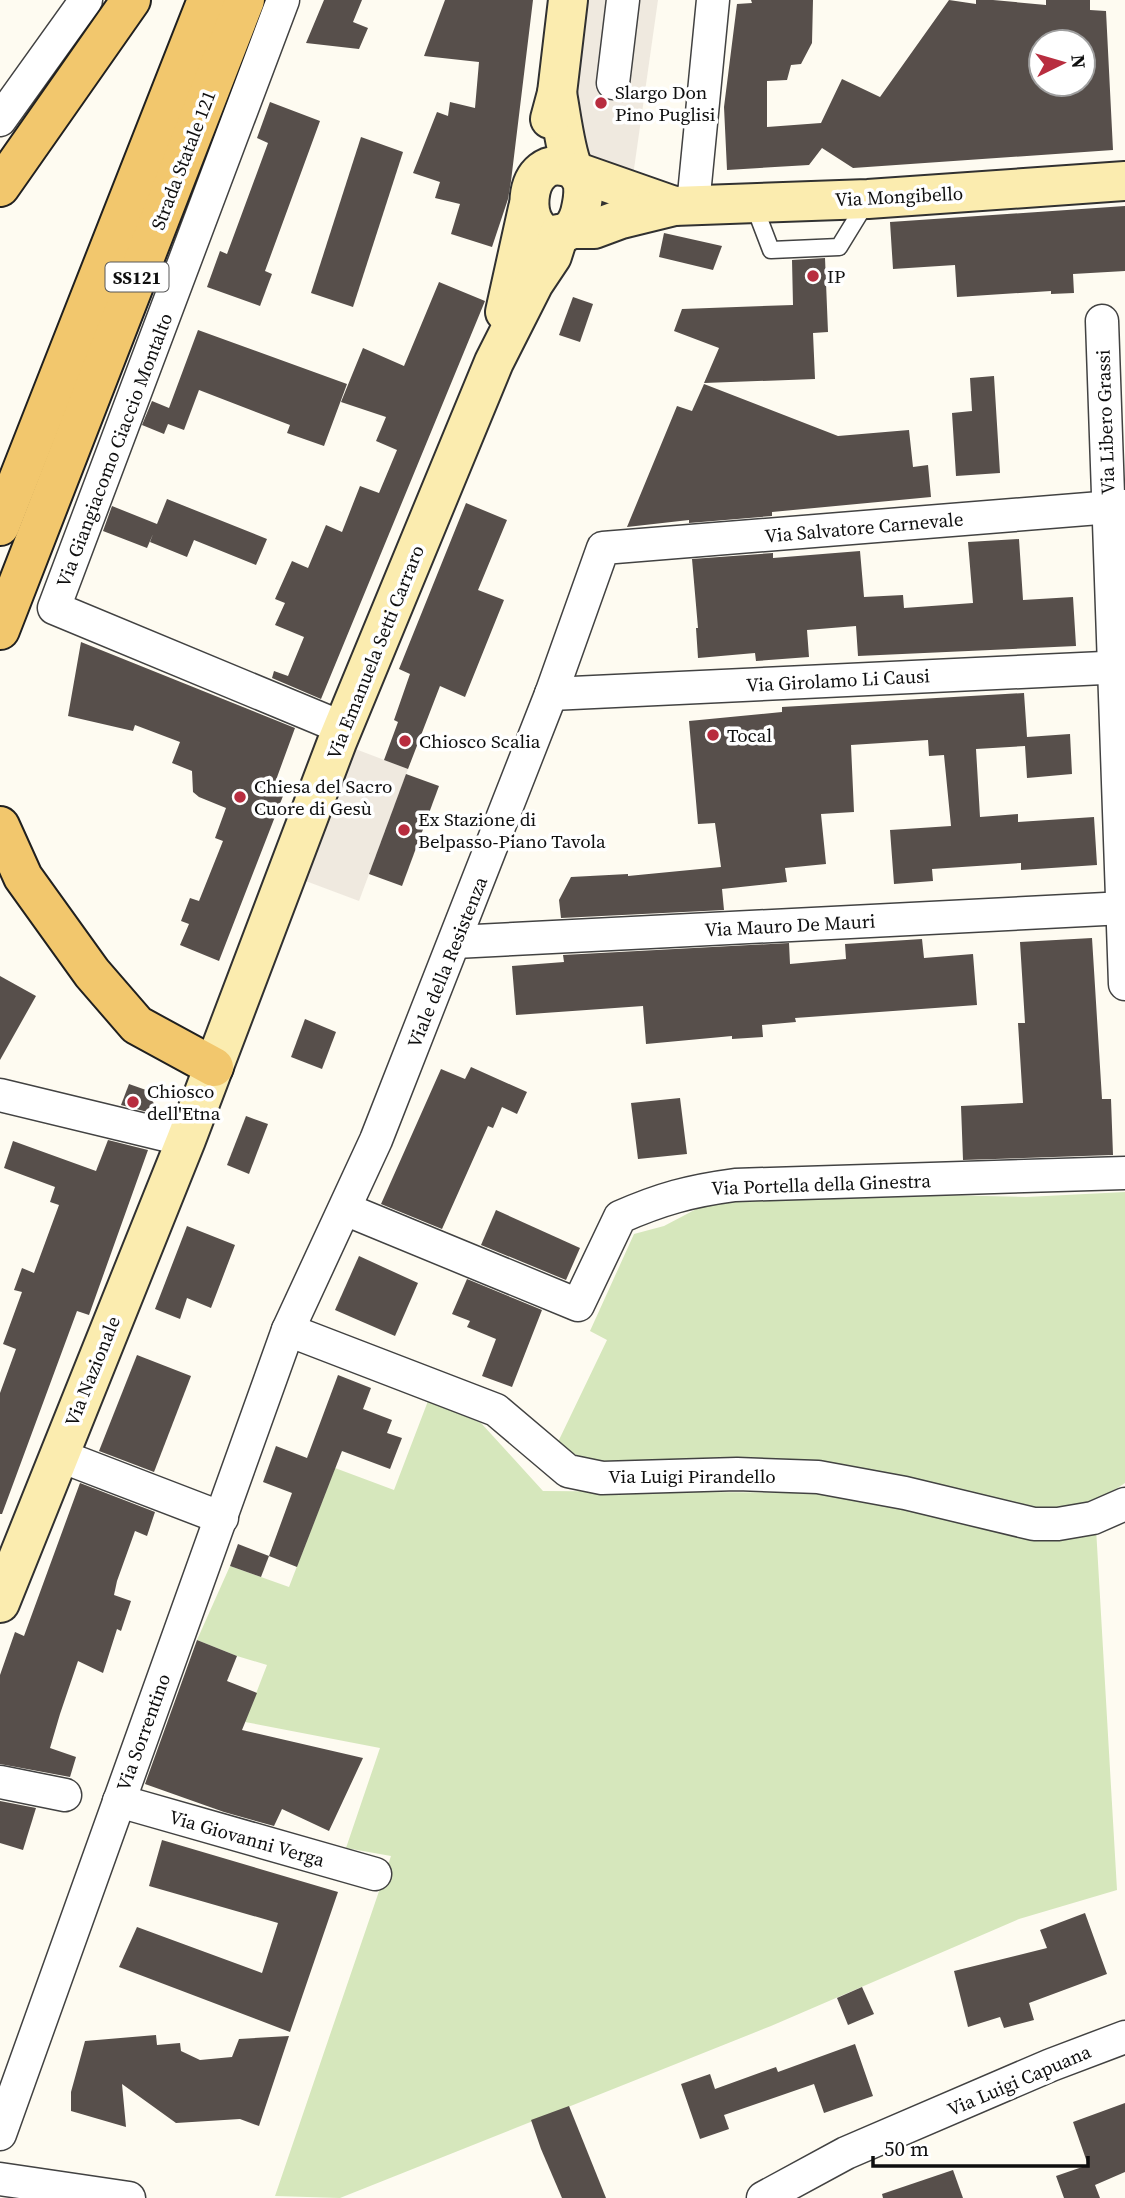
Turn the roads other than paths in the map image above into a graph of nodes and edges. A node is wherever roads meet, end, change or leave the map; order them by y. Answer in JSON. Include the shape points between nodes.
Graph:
{"nodes":[{"id":1,"x":86,"y":0,"type":"edge"},
{"id":2,"x":131,"y":0,"type":"edge"},
{"id":3,"x":206,"y":0,"type":"edge"},
{"id":4,"x":246,"y":0,"type":"edge"},
{"id":5,"x":283,"y":0,"type":"edge"},
{"id":6,"x":568,"y":0,"type":"edge"},
{"id":7,"x":623,"y":0,"type":"edge"},
{"id":8,"x":713,"y":0,"type":"edge"},
{"id":9,"x":613,"y":83,"type":"dead end"},
{"id":10,"x":557,"y":93,"type":"junction"},
{"id":11,"x":0,"y":120,"type":"edge"},
{"id":12,"x":576,"y":171,"type":"junction"},
{"id":13,"x":1125,"y":181,"type":"edge"},
{"id":14,"x":0,"y":187,"type":"edge"},
{"id":15,"x":531,"y":193,"type":"junction"},
{"id":16,"x":683,"y":206,"type":"junction"},
{"id":17,"x":566,"y":231,"type":"junction"},
{"id":18,"x":1102,"y":321,"type":"dead end"},
{"id":19,"x":494,"y":362,"type":"junction"},
{"id":20,"x":1116,"y":507,"type":"edge"},
{"id":21,"x":6,"y":511,"type":"edge"},
{"id":22,"x":603,"y":548,"type":"joint"},
{"id":23,"x":0,"y":630,"type":"edge"},
{"id":24,"x":1119,"y":667,"type":"edge"},
{"id":25,"x":551,"y":694,"type":"junction"},
{"id":26,"x":343,"y":728,"type":"junction"},
{"id":27,"x":0,"y":826,"type":"edge"},
{"id":28,"x":1124,"y":908,"type":"edge"},
{"id":29,"x":455,"y":942,"type":"junction"},
{"id":30,"x":1125,"y":984,"type":"edge"},
{"id":31,"x":214,"y":1067,"type":"junction"},
{"id":32,"x":14,"y":1099,"type":"edge"},
{"id":33,"x":186,"y":1140,"type":"junction"},
{"id":34,"x":1125,"y":1173,"type":"edge"},
{"id":35,"x":345,"y":1209,"type":"junction"},
{"id":36,"x":288,"y":1331,"type":"junction"},
{"id":37,"x":58,"y":1455,"type":"junction"},
{"id":38,"x":1125,"y":1504,"type":"edge"},
{"id":39,"x":222,"y":1518,"type":"junction"},
{"id":40,"x":0,"y":1603,"type":"edge"},
{"id":41,"x":0,"y":1782,"type":"edge"},
{"id":42,"x":65,"y":1796,"type":"dead end"},
{"id":43,"x":119,"y":1801,"type":"junction"},
{"id":44,"x":375,"y":1874,"type":"dead end"},
{"id":45,"x":1125,"y":2037,"type":"edge"},
{"id":46,"x":0,"y":2134,"type":"edge"},
{"id":47,"x":0,"y":2179,"type":"edge"},
{"id":48,"x":129,"y":2198,"type":"edge"},
{"id":49,"x":763,"y":2198,"type":"edge"}],
"edges":[{"from":1,"to":11,"type":"street"},
{"from":2,"to":14,"type":"main road"},
{"from":3,"to":21,"type":"main road","name":"Strada Statale 121","number":"SS121"},
{"from":4,"to":23,"type":"main road","name":"Strada Statale 121","number":"SS121"},
{"from":5,"to":26,"type":"street","name":"Via Giangiacomo Ciaccio Montalto","via":[[54,608]]},
{"from":6,"to":10,"type":"street"},
{"from":7,"to":9,"type":"street"},
{"from":8,"to":16,"type":"street"},
{"from":10,"to":12,"type":"street"},
{"from":10,"to":15,"type":"street"},
{"from":12,"to":15,"type":"street","via":[[566,166],[548,167]]},
{"from":12,"to":16,"type":"street"},
{"from":12,"to":17,"type":"street","via":[[584,189],[579,216]]},
{"from":13,"to":16,"type":"street","name":"Via Mongibello"},
{"from":15,"to":17,"type":"street","via":[[530,217],[538,228],[551,234]]},
{"from":15,"to":19,"type":"street"},
{"from":16,"to":17,"type":"street","via":[[594,229]]},
{"from":17,"to":19,"type":"street"},
{"from":18,"to":20,"type":"street","name":"Via Libero Grassi"},
{"from":19,"to":26,"type":"street","name":"Via Emanuela Setti Carraro"},
{"from":20,"to":22,"type":"street","name":"Via Salvatore Carnevale"},
{"from":20,"to":24,"type":"street","name":"Via Libero Grassi"},
{"from":22,"to":25,"type":"street","name":"Viale della Resistenza"},
{"from":24,"to":25,"type":"street","name":"Via Girolamo Li Causi"},
{"from":24,"to":28,"type":"street","name":"Via Libero Grassi"},
{"from":25,"to":29,"type":"street","name":"Viale della Resistenza"},
{"from":26,"to":31,"type":"street","name":"Via Emanuela Setti Carraro"},
{"from":27,"to":31,"type":"main road","via":[[23,877],[92,973],[137,1025]]},
{"from":28,"to":29,"type":"street","name":"Via Mauro De Mauri"},
{"from":28,"to":30,"type":"street","name":"Via Libero Grassi"},
{"from":29,"to":35,"type":"street","name":"Viale della Resistenza"},
{"from":31,"to":33,"type":"street","name":"Via Emanuela Setti Carraro"},
{"from":32,"to":33,"type":"street"},
{"from":33,"to":37,"type":"street","name":"Via Nazionale"},
{"from":34,"to":35,"type":"street","name":"Via Portella della Ginestra","via":[[694,1190],[620,1217],[578,1306]]},
{"from":35,"to":36,"type":"street","name":"Viale della Resistenza"},
{"from":36,"to":38,"type":"street","name":"Via Luigi Pirandello","via":[[496,1410],[568,1471],[602,1478],[818,1477],[1034,1524],[1093,1518]]},
{"from":36,"to":39,"type":"street","name":"Via Sorrentino"},
{"from":37,"to":39,"type":"street"},
{"from":37,"to":40,"type":"street","name":"Via Nazionale"},
{"from":39,"to":43,"type":"street","name":"Via Sorrentino"},
{"from":41,"to":42,"type":"street"},
{"from":43,"to":44,"type":"street","name":"Via Giovanni Verga"},
{"from":43,"to":46,"type":"street","name":"Via Sorrentino"},
{"from":45,"to":49,"type":"street","name":"Via Luigi Capuana","via":[[846,2153]]},
{"from":47,"to":48,"type":"street"}]}
